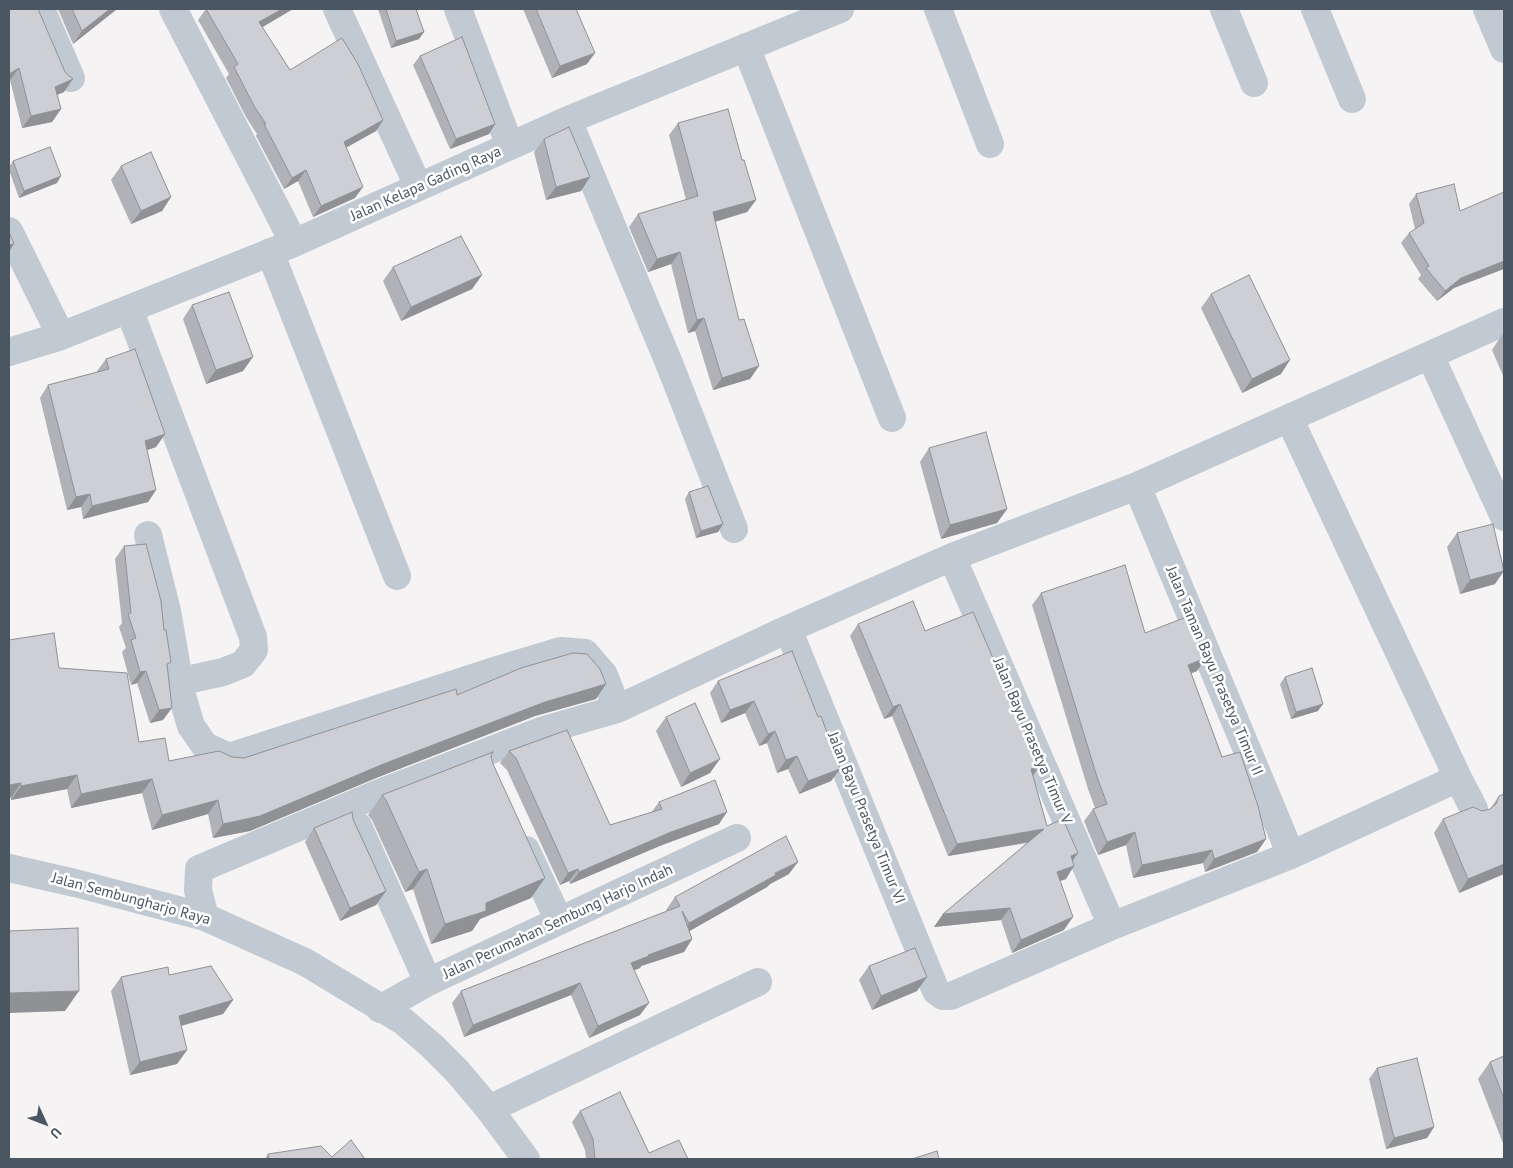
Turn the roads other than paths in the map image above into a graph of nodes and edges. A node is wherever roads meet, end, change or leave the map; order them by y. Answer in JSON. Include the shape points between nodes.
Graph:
{"nodes":[{"id":1,"x":41,"y":9,"type":"edge"},
{"id":2,"x":173,"y":9,"type":"edge"},
{"id":3,"x":337,"y":9,"type":"edge"},
{"id":4,"x":458,"y":9,"type":"edge"},
{"id":5,"x":840,"y":9,"type":"edge"},
{"id":6,"x":938,"y":9,"type":"edge"},
{"id":7,"x":1224,"y":9,"type":"edge"},
{"id":8,"x":1315,"y":9,"type":"edge"},
{"id":9,"x":1487,"y":9,"type":"edge"},
{"id":10,"x":746,"y":47,"type":"junction"},
{"id":11,"x":1504,"y":49,"type":"edge"},
{"id":12,"x":72,"y":78,"type":"edge"},
{"id":13,"x":1254,"y":83,"type":"dead end"},
{"id":14,"x":1352,"y":99,"type":"dead end"},
{"id":15,"x":568,"y":120,"type":"junction"},
{"id":16,"x":990,"y":144,"type":"dead end"},
{"id":17,"x":510,"y":146,"type":"junction"},
{"id":18,"x":418,"y":186,"type":"junction"},
{"id":19,"x":9,"y":231,"type":"edge"},
{"id":20,"x":282,"y":247,"type":"junction"},
{"id":21,"x":129,"y":309,"type":"junction"},
{"id":22,"x":1504,"y":322,"type":"edge"},
{"id":23,"x":61,"y":336,"type":"junction"},
{"id":24,"x":9,"y":352,"type":"edge"},
{"id":25,"x":1430,"y":355,"type":"junction"},
{"id":26,"x":892,"y":418,"type":"dead end"},
{"id":27,"x":1289,"y":418,"type":"junction"},
{"id":28,"x":1136,"y":486,"type":"junction"},
{"id":29,"x":1504,"y":517,"type":"edge"},
{"id":30,"x":734,"y":529,"type":"dead end"},
{"id":31,"x":148,"y":535,"type":"dead end"},
{"id":32,"x":952,"y":557,"type":"junction"},
{"id":33,"x":397,"y":576,"type":"dead end"},
{"id":34,"x":788,"y":629,"type":"junction"},
{"id":35,"x":178,"y":682,"type":"junction"},
{"id":36,"x":617,"y":709,"type":"junction"},
{"id":37,"x":1458,"y":778,"type":"junction"},
{"id":38,"x":1474,"y":808,"type":"edge"},
{"id":39,"x":358,"y":826,"type":"edge"},
{"id":40,"x":517,"y":831,"type":"edge"},
{"id":41,"x":737,"y":838,"type":"dead end"},
{"id":42,"x":1291,"y":855,"type":"junction"},
{"id":43,"x":9,"y":868,"type":"edge"},
{"id":44,"x":204,"y":917,"type":"junction"},
{"id":45,"x":559,"y":921,"type":"junction"},
{"id":46,"x":1112,"y":926,"type":"junction"},
{"id":47,"x":428,"y":982,"type":"junction"},
{"id":48,"x":758,"y":982,"type":"dead end"},
{"id":49,"x":380,"y":1009,"type":"junction"},
{"id":50,"x":490,"y":1109,"type":"junction"},
{"id":51,"x":526,"y":1159,"type":"edge"}],
"edges":[{"from":1,"to":12,"type":"street"},
{"from":2,"to":20,"type":"street"},
{"from":3,"to":18,"type":"street"},
{"from":4,"to":17,"type":"street"},
{"from":5,"to":10,"type":"street","name":"Jalan Kelapa Gading Raya"},
{"from":6,"to":16,"type":"street"},
{"from":7,"to":13,"type":"street"},
{"from":8,"to":14,"type":"street"},
{"from":9,"to":11,"type":"street"},
{"from":10,"to":15,"type":"street","name":"Jalan Kelapa Gading Raya"},
{"from":10,"to":26,"type":"street"},
{"from":15,"to":17,"type":"street","name":"Jalan Kelapa Gading Raya"},
{"from":15,"to":30,"type":"street"},
{"from":17,"to":18,"type":"street","name":"Jalan Kelapa Gading Raya"},
{"from":18,"to":20,"type":"street","name":"Jalan Kelapa Gading Raya"},
{"from":19,"to":23,"type":"street"},
{"from":20,"to":21,"type":"street","name":"Jalan Kelapa Gading Raya"},
{"from":20,"to":33,"type":"street"},
{"from":21,"to":23,"type":"street","name":"Jalan Kelapa Gading Raya"},
{"from":21,"to":35,"type":"street","via":[[253,637],[254,650],[243,664]]},
{"from":22,"to":25,"type":"street"},
{"from":23,"to":24,"type":"street","name":"Jalan Kelapa Gading Raya"},
{"from":25,"to":27,"type":"street"},
{"from":25,"to":29,"type":"street"},
{"from":27,"to":28,"type":"street"},
{"from":27,"to":37,"type":"street"},
{"from":28,"to":32,"type":"street"},
{"from":28,"to":42,"type":"street","name":"Jalan Taman Bayu Prasetya Timur II"},
{"from":31,"to":35,"type":"street","via":[[167,611]]},
{"from":32,"to":34,"type":"street"},
{"from":32,"to":46,"type":"street","name":"Jalan Bayu Prasetya Timur V"},
{"from":34,"to":36,"type":"street"},
{"from":34,"to":46,"type":"street","name":"Jalan Bayu Prasetya Timur VI","via":[[936,991],[943,996],[952,996]]},
{"from":35,"to":36,"type":"street","via":[[191,726],[205,746],[229,756],[562,651],[585,653],[604,675]]},
{"from":36,"to":44,"type":"street","via":[[541,731],[391,788],[200,870],[198,890]]},
{"from":37,"to":38,"type":"street"},
{"from":37,"to":42,"type":"street"},
{"from":39,"to":47,"type":"street"},
{"from":40,"to":45,"type":"street"},
{"from":41,"to":45,"type":"street","name":"Jalan Perumahan Sembung Harjo Indah"},
{"from":42,"to":46,"type":"street"},
{"from":43,"to":44,"type":"street","name":"Jalan Sembungharjo Raya"},
{"from":44,"to":49,"type":"street","name":"Jalan Sembungharjo Raya","via":[[305,962]]},
{"from":45,"to":47,"type":"street","name":"Jalan Perumahan Sembung Harjo Indah"},
{"from":47,"to":49,"type":"street","name":"Jalan Perumahan Sembung Harjo Indah"},
{"from":48,"to":50,"type":"street"},
{"from":49,"to":50,"type":"street","name":"Jalan Sembungharjo Raya","via":[[403,1021],[432,1046]]},
{"from":50,"to":51,"type":"street","name":"Jalan Sembungharjo Raya"}]}
